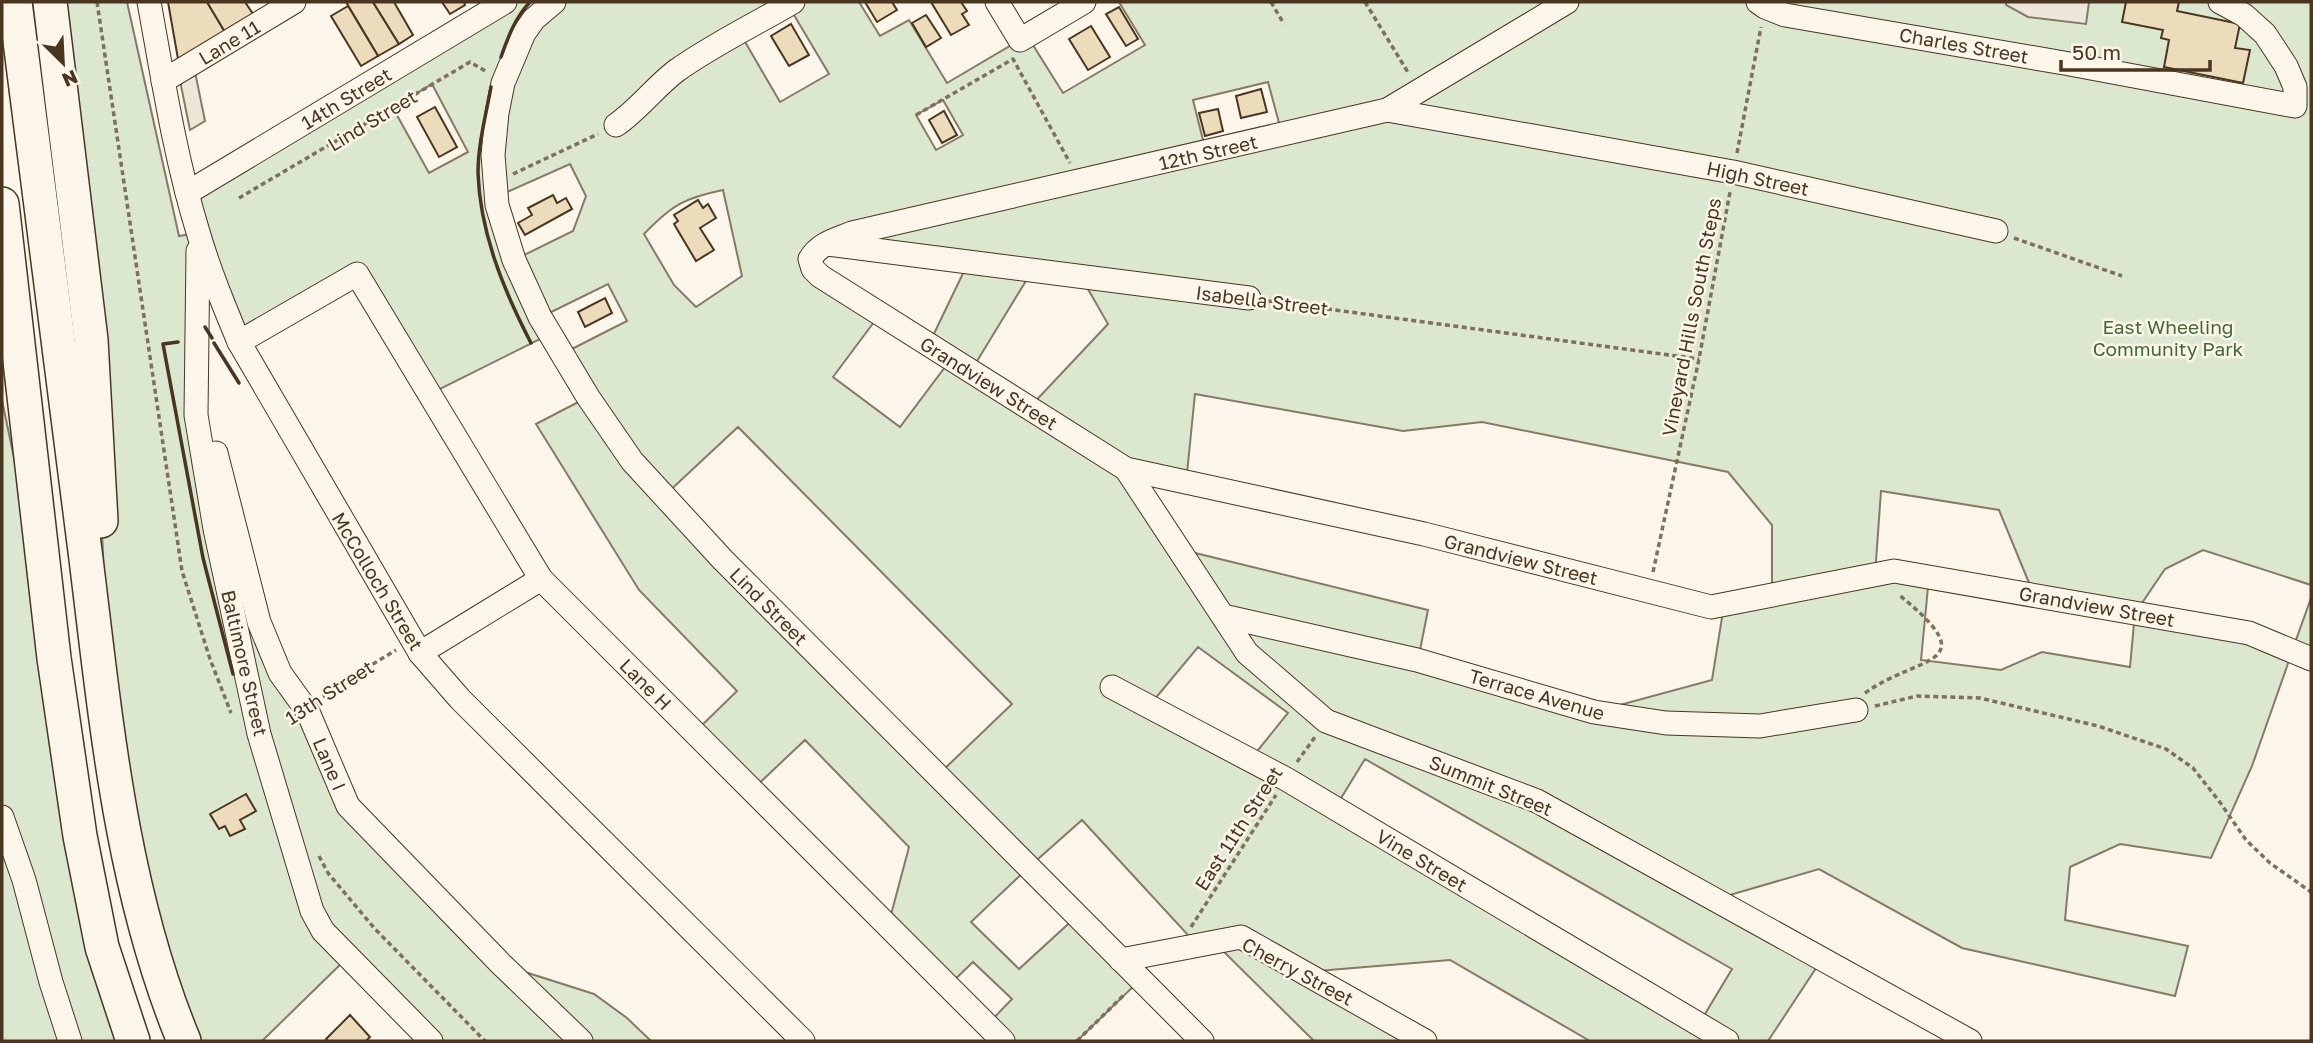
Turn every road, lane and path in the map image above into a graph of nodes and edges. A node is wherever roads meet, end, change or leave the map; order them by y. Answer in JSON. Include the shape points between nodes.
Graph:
{"nodes":[{"id":1,"x":15,"y":2,"type":"edge"},
{"id":2,"x":50,"y":2,"type":"edge"},
{"id":3,"x":149,"y":2,"type":"edge"},
{"id":4,"x":294,"y":2,"type":"edge"},
{"id":5,"x":505,"y":2,"type":"edge"},
{"id":6,"x":554,"y":2,"type":"edge"},
{"id":7,"x":793,"y":2,"type":"edge"},
{"id":8,"x":997,"y":2,"type":"edge"},
{"id":9,"x":1084,"y":2,"type":"edge"},
{"id":10,"x":1271,"y":2,"type":"edge"},
{"id":11,"x":1365,"y":2,"type":"edge"},
{"id":12,"x":1567,"y":2,"type":"edge"},
{"id":13,"x":2220,"y":2,"type":"edge"},
{"id":14,"x":1762,"y":4,"type":"edge"},
{"id":15,"x":1284,"y":24,"type":"dead end"},
{"id":16,"x":1016,"y":50,"type":"junction"},
{"id":17,"x":163,"y":81,"type":"junction"},
{"id":18,"x":1413,"y":81,"type":"dead end"},
{"id":19,"x":503,"y":83,"type":"junction"},
{"id":20,"x":1387,"y":110,"type":"junction"},
{"id":21,"x":916,"y":115,"type":"dead end"},
{"id":22,"x":616,"y":125,"type":"joint"},
{"id":23,"x":1074,"y":171,"type":"dead end"},
{"id":24,"x":1733,"y":172,"type":"junction"},
{"id":25,"x":507,"y":176,"type":"dead end"},
{"id":26,"x":187,"y":193,"type":"junction"},
{"id":27,"x":239,"y":198,"type":"dead end"},
{"id":28,"x":2,"y":204,"type":"edge"},
{"id":29,"x":1996,"y":231,"type":"joint"},
{"id":30,"x":198,"y":234,"type":"junction"},
{"id":31,"x":825,"y":243,"type":"junction"},
{"id":32,"x":2122,"y":276,"type":"dead end"},
{"id":33,"x":1249,"y":299,"type":"joint"},
{"id":34,"x":239,"y":342,"type":"junction"},
{"id":35,"x":1699,"y":359,"type":"junction"},
{"id":36,"x":2,"y":400,"type":"edge"},
{"id":37,"x":196,"y":415,"type":"junction"},
{"id":38,"x":1126,"y":469,"type":"junction"},
{"id":39,"x":1875,"y":575,"type":"junction"},
{"id":40,"x":541,"y":579,"type":"junction"},
{"id":41,"x":1649,"y":591,"type":"junction"},
{"id":42,"x":1223,"y":616,"type":"junction"},
{"id":43,"x":416,"y":646,"type":"junction"},
{"id":44,"x":54,"y":658,"type":"junction"},
{"id":45,"x":2311,"y":659,"type":"edge"},
{"id":46,"x":1112,"y":687,"type":"dead end"},
{"id":47,"x":307,"y":709,"type":"junction"},
{"id":48,"x":1849,"y":711,"type":"junction"},
{"id":49,"x":1326,"y":720,"type":"junction"},
{"id":50,"x":1286,"y":779,"type":"junction"},
{"id":51,"x":114,"y":782,"type":"junction"},
{"id":52,"x":2,"y":817,"type":"edge"},
{"id":53,"x":2311,"y":892,"type":"edge"},
{"id":54,"x":1175,"y":951,"type":"junction"},
{"id":55,"x":1121,"y":960,"type":"junction"},
{"id":56,"x":1140,"y":980,"type":"junction"},
{"id":57,"x":70,"y":1041,"type":"edge"},
{"id":58,"x":133,"y":1041,"type":"edge"},
{"id":59,"x":184,"y":1041,"type":"edge"},
{"id":60,"x":431,"y":1041,"type":"edge"},
{"id":61,"x":581,"y":1041,"type":"edge"},
{"id":62,"x":803,"y":1041,"type":"edge"},
{"id":63,"x":1003,"y":1041,"type":"edge"},
{"id":64,"x":1077,"y":1041,"type":"edge"},
{"id":65,"x":1202,"y":1041,"type":"edge"},
{"id":66,"x":1426,"y":1041,"type":"edge"},
{"id":67,"x":1727,"y":1041,"type":"edge"},
{"id":68,"x":1970,"y":1041,"type":"edge"}],
"edges":[{"from":1,"to":51,"type":"highway"},
{"from":2,"to":51,"type":"highway","via":[[91,340]]},
{"from":3,"to":17,"type":"street","name":"McColloch Street"},
{"from":4,"to":17,"type":"street","name":"Lane 11"},
{"from":5,"to":26,"type":"street","name":"14th Street"},
{"from":6,"to":19,"type":"street","name":"Lind Street","via":[[524,33]]},
{"from":7,"to":22,"type":"street","via":[[680,69]]},
{"from":8,"to":16,"type":"street"},
{"from":9,"to":16,"type":"street"},
{"from":10,"to":15,"type":"path"},
{"from":11,"to":18,"type":"path"},
{"from":12,"to":20,"type":"street","name":"12th Street"},
{"from":13,"to":14,"type":"street","name":"Charles Street","via":[[2265,34],[2295,87],[2295,106],[1785,15]]},
{"from":14,"to":24,"type":"path","name":"Vineyard Hills South Steps"},
{"from":16,"to":21,"type":"path"},
{"from":16,"to":23,"type":"path"},
{"from":17,"to":26,"type":"street","name":"McColloch Street"},
{"from":19,"to":27,"type":"path","name":"Lind Street","via":[[470,62]]},
{"from":19,"to":55,"type":"street","name":"Lind Street","via":[[493,155],[496,205],[504,232],[540,317],[609,430],[723,560]]},
{"from":20,"to":24,"type":"street","name":"High Street"},
{"from":20,"to":31,"type":"street","name":"12th Street","via":[[893,223]]},
{"from":22,"to":25,"type":"path"},
{"from":24,"to":29,"type":"street","name":"High Street"},
{"from":24,"to":35,"type":"path","name":"Vineyard Hills South Steps"},
{"from":26,"to":30,"type":"street","name":"McColloch Street"},
{"from":28,"to":44,"type":"highway"},
{"from":29,"to":32,"type":"path"},
{"from":30,"to":34,"type":"street","name":"McColloch Street"},
{"from":30,"to":37,"type":"street","name":"Baltimore Street"},
{"from":31,"to":33,"type":"street","name":"Isabella Street"},
{"from":31,"to":38,"type":"street","name":"Grandview Street","via":[[810,259],[820,276]]},
{"from":33,"to":35,"type":"path","name":"Isabella Street"},
{"from":34,"to":40,"type":"street","name":"Lane H","via":[[357,274]]},
{"from":34,"to":43,"type":"street","name":"McColloch Street"},
{"from":35,"to":41,"type":"path","name":"Vineyard Hills South Steps"},
{"from":36,"to":44,"type":"highway"},
{"from":37,"to":47,"type":"street","name":"Lane I","via":[[216,452],[259,622],[280,673]]},
{"from":37,"to":60,"type":"street","name":"Baltimore Street","via":[[259,734],[312,911],[323,931]]},
{"from":38,"to":41,"type":"street","name":"Grandview Street","via":[[1424,534]]},
{"from":38,"to":42,"type":"street","name":"Summit Street"},
{"from":39,"to":41,"type":"street","name":"Grandview Street","via":[[1712,607]]},
{"from":39,"to":45,"type":"street","name":"Grandview Street","via":[[1894,571],[2249,633]]},
{"from":39,"to":48,"type":"path","via":[[1916,608],[1940,634],[1943,645],[1930,661],[1867,691]]},
{"from":40,"to":43,"type":"street"},
{"from":40,"to":63,"type":"street","name":"Lane H"},
{"from":42,"to":48,"type":"street","name":"Terrace Avenue","via":[[1418,660],[1594,712],[1666,723],[1760,726]]},
{"from":42,"to":49,"type":"street","name":"Summit Street","via":[[1247,653]]},
{"from":43,"to":47,"type":"path","name":"13th Street","via":[[350,677]]},
{"from":43,"to":62,"type":"street","name":"McColloch Street","via":[[468,708]]},
{"from":44,"to":58,"type":"highway","via":[[80,836],[102,947]]},
{"from":46,"to":50,"type":"street","name":"Vine Street"},
{"from":47,"to":61,"type":"street","name":"Lane I","via":[[348,806]]},
{"from":48,"to":53,"type":"path","via":[[1917,696],[1979,698],[2098,726],[2166,749],[2193,768],[2246,840]]},
{"from":49,"to":50,"type":"path","name":"East 11th Street"},
{"from":49,"to":68,"type":"street","name":"Summit Street","via":[[1537,801]]},
{"from":50,"to":54,"type":"path","name":"East 11th Street"},
{"from":50,"to":67,"type":"street","name":"Vine Street"},
{"from":51,"to":59,"type":"highway","via":[[147,930]]},
{"from":52,"to":57,"type":"street"},
{"from":54,"to":55,"type":"street","name":"Cherry Street"},
{"from":54,"to":66,"type":"street","name":"Cherry Street","via":[[1241,937]]},
{"from":55,"to":56,"type":"street","name":"Lind Street"},
{"from":56,"to":64,"type":"path"},
{"from":56,"to":65,"type":"street","name":"Lind Street"}]}
